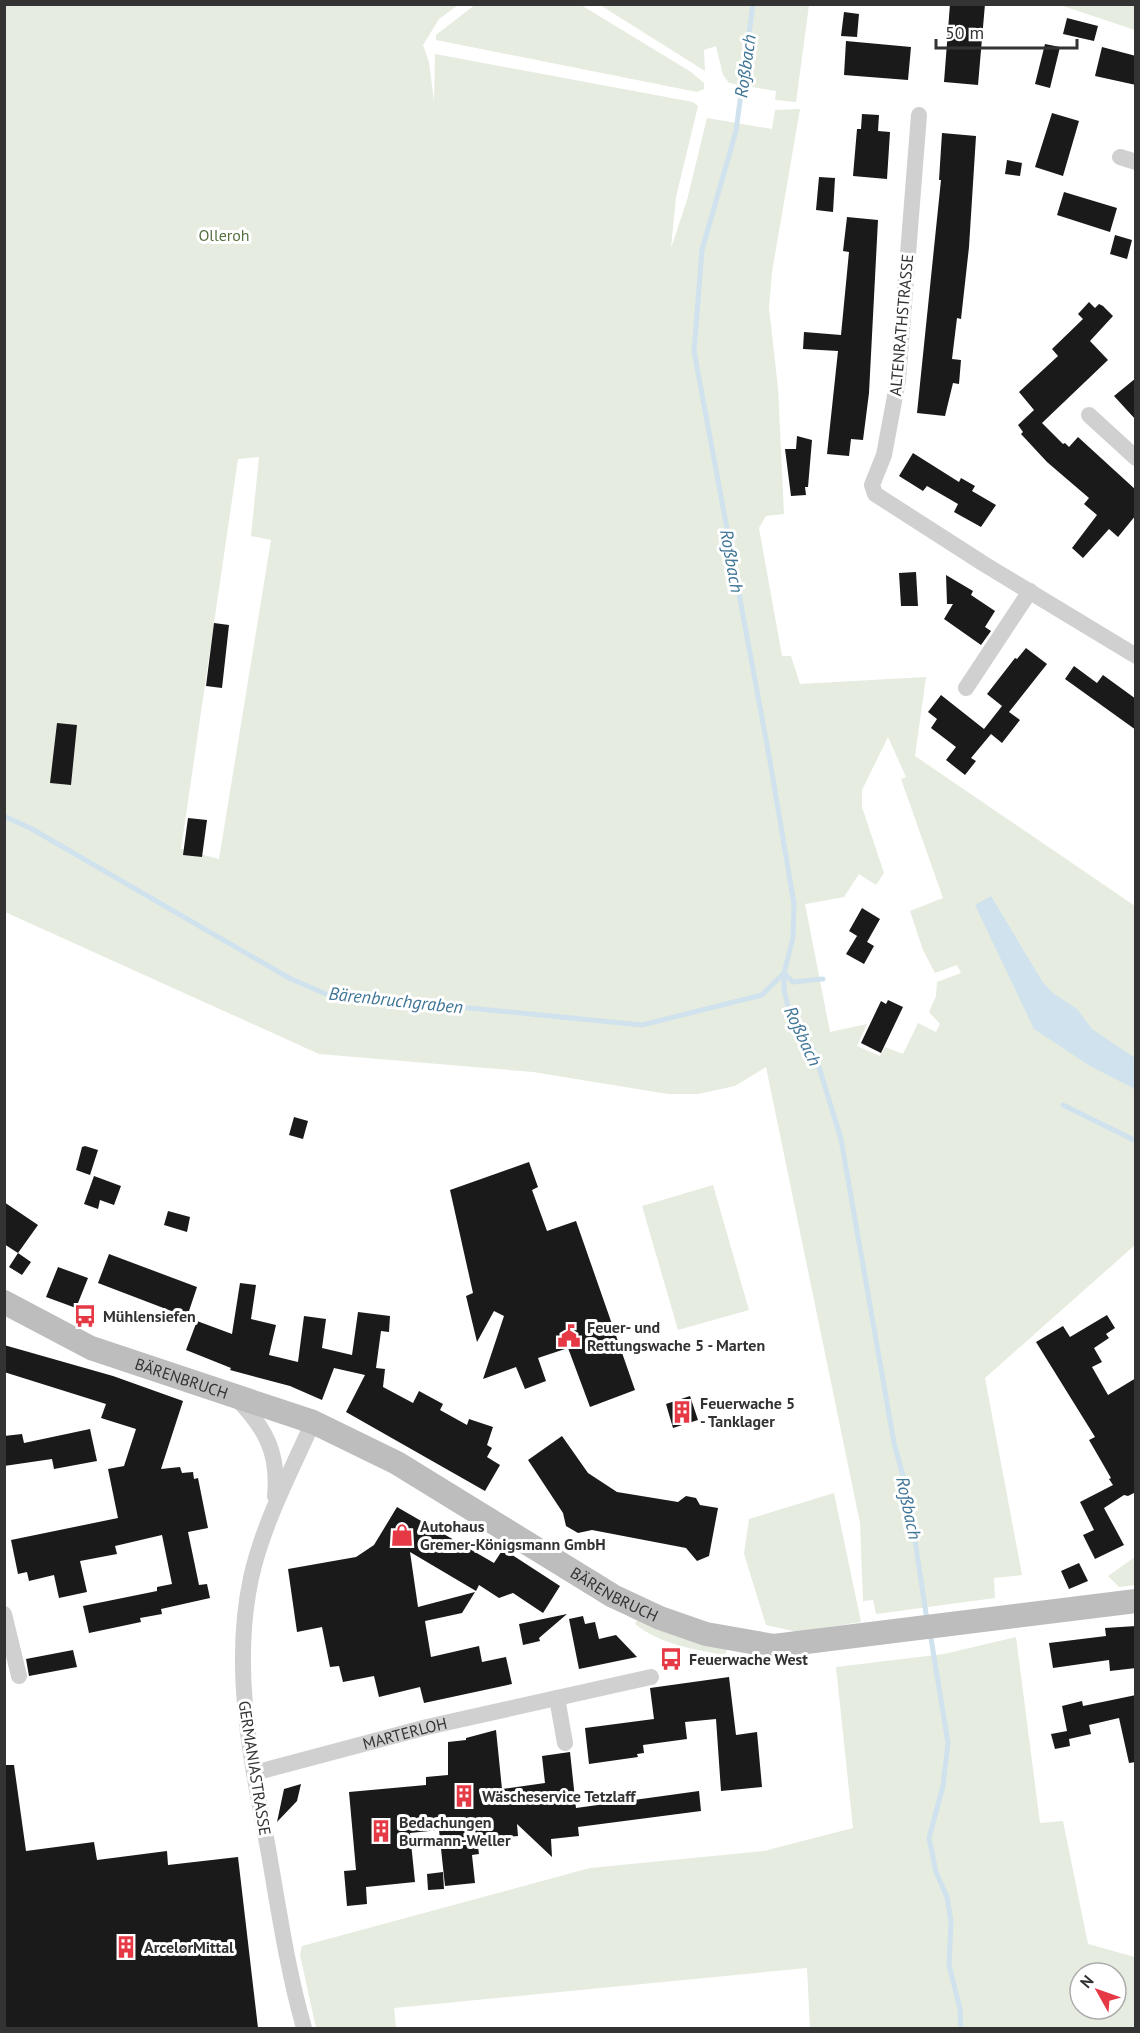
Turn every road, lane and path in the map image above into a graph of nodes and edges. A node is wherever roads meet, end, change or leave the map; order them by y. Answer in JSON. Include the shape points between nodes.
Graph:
{"nodes":[{"id":1,"x":920,"y":115,"type":"dead end"},
{"id":2,"x":1089,"y":415,"type":"dead end"},
{"id":3,"x":1136,"y":458,"type":"edge"},
{"id":4,"x":1030,"y":591,"type":"junction"},
{"id":5,"x":1136,"y":656,"type":"edge"},
{"id":6,"x":966,"y":688,"type":"dead end"},
{"id":7,"x":4,"y":1302,"type":"edge"},
{"id":8,"x":232,"y":1394,"type":"junction"},
{"id":9,"x":313,"y":1422,"type":"junction"},
{"id":10,"x":274,"y":1508,"type":"junction"},
{"id":11,"x":1136,"y":1601,"type":"edge"},
{"id":12,"x":4,"y":1614,"type":"edge"},
{"id":13,"x":19,"y":1676,"type":"dead end"},
{"id":14,"x":651,"y":1677,"type":"dead end"},
{"id":15,"x":557,"y":1698,"type":"junction"},
{"id":16,"x":565,"y":1743,"type":"dead end"},
{"id":17,"x":254,"y":1773,"type":"junction"},
{"id":18,"x":304,"y":2028,"type":"edge"}],
"edges":[{"from":1,"to":4,"type":"street","name":"ALTENRATHSTRASSE","via":[[898,380],[884,454],[873,485],[875,494]]},
{"from":2,"to":3,"type":"street"},
{"from":4,"to":5,"type":"street","name":"ALTENRATHSTRASSE"},
{"from":4,"to":6,"type":"street"},
{"from":7,"to":8,"type":"main road","name":"BÄRENBRUCH","via":[[91,1348]]},
{"from":8,"to":9,"type":"main road","name":"BÄRENBRUCH"},
{"from":8,"to":10,"type":"street","name":"GERMANIASTRASSE","via":[[253,1415],[268,1439],[277,1478]]},
{"from":9,"to":10,"type":"street","name":"GERMANIASTRASSE"},
{"from":9,"to":11,"type":"main road","name":"BÄRENBRUCH","via":[[397,1463],[613,1596],[668,1621],[722,1638],[774,1646]]},
{"from":10,"to":17,"type":"street","name":"GERMANIASTRASSE","via":[[258,1550],[245,1613],[243,1685]]},
{"from":12,"to":13,"type":"street"},
{"from":14,"to":15,"type":"street","name":"MARTERLOH"},
{"from":15,"to":16,"type":"street"},
{"from":15,"to":17,"type":"street","name":"MARTERLOH"},
{"from":17,"to":18,"type":"street","name":"GERMANIASTRASSE"}]}
